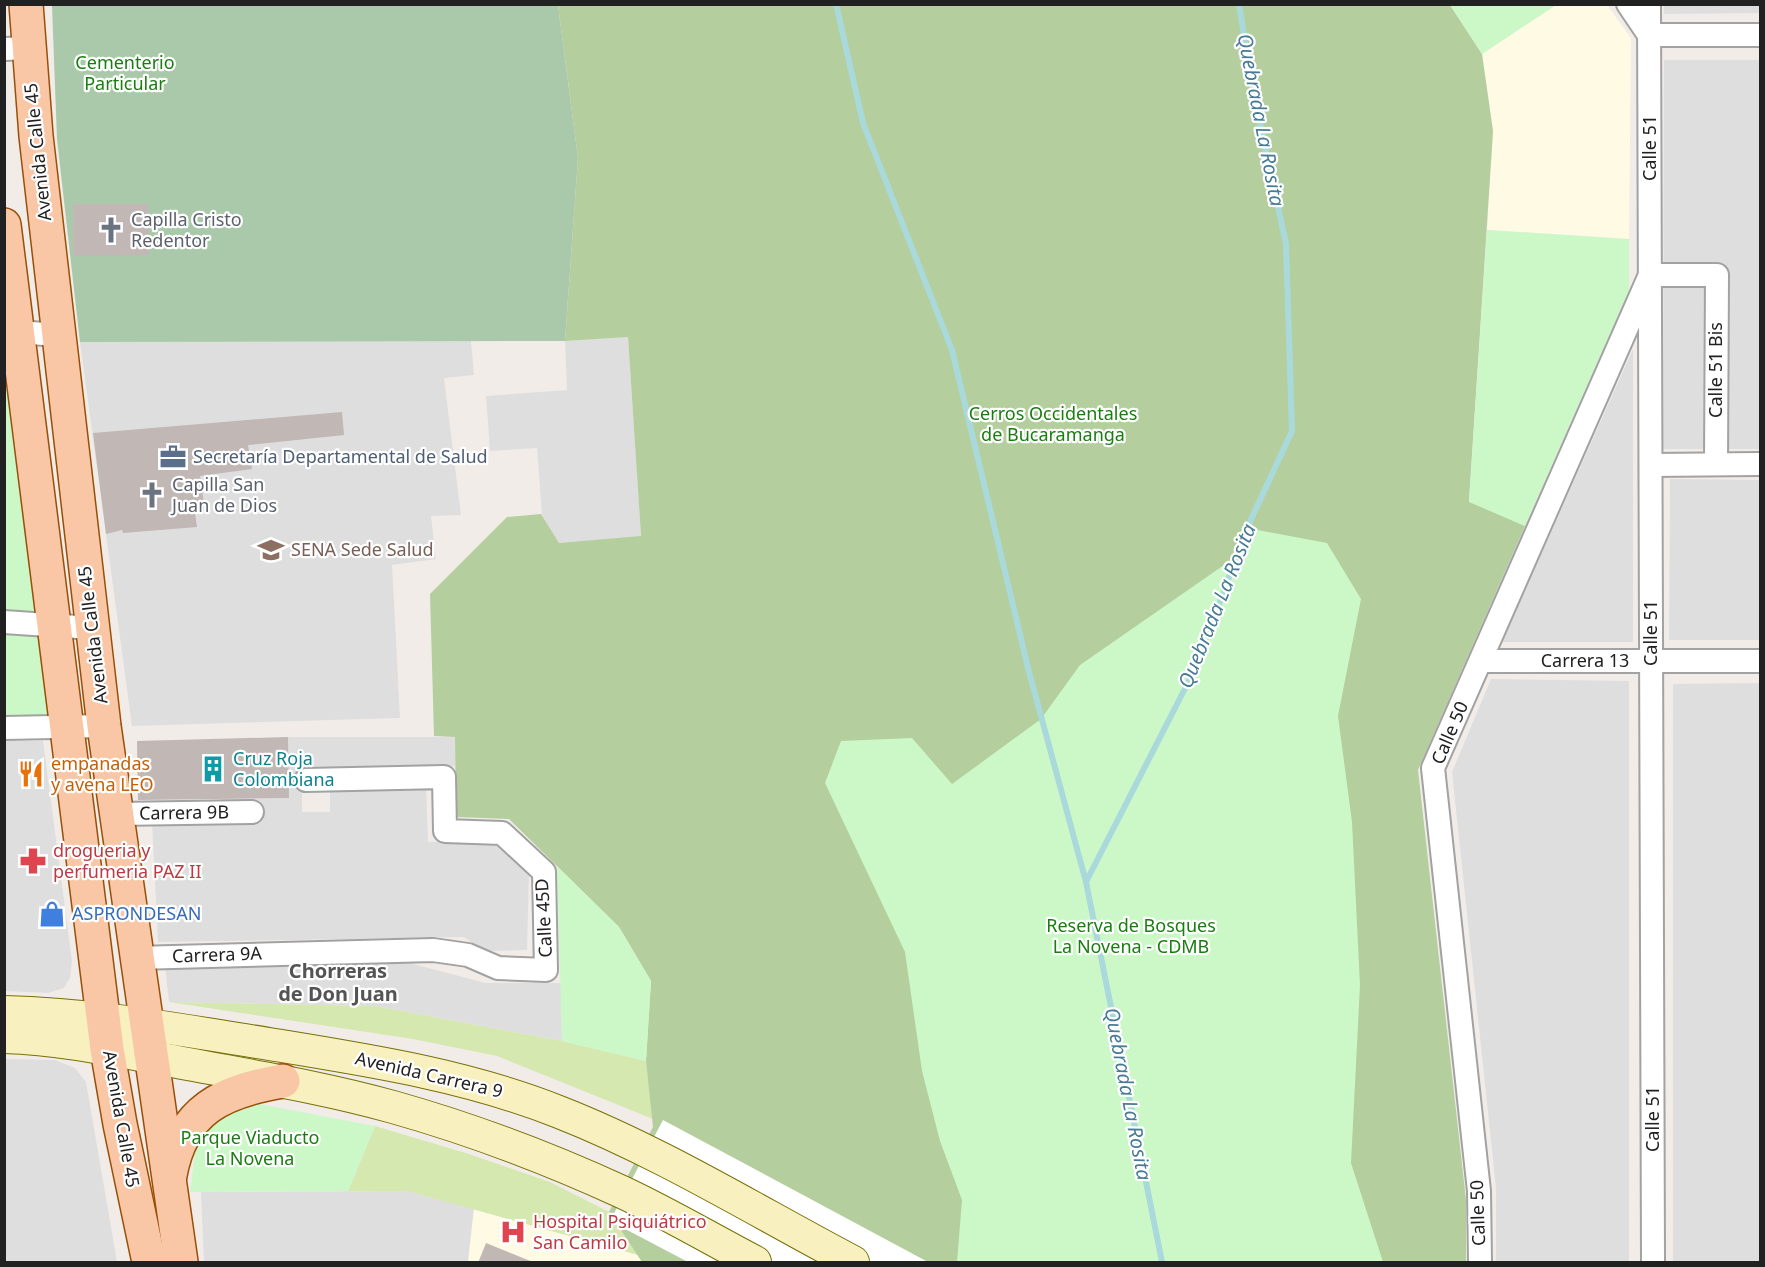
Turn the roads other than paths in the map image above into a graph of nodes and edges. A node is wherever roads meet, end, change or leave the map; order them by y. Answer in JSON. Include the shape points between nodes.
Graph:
{"nodes":[{"id":1,"x":26,"y":4,"type":"edge"},
{"id":2,"x":1628,"y":4,"type":"edge"},
{"id":3,"x":1649,"y":4,"type":"edge"},
{"id":4,"x":1649,"y":35,"type":"junction"},
{"id":5,"x":1761,"y":35,"type":"edge"},
{"id":6,"x":17,"y":49,"type":"edge"},
{"id":7,"x":4,"y":225,"type":"edge"},
{"id":8,"x":1650,"y":275,"type":"junction"},
{"id":9,"x":11,"y":331,"type":"edge"},
{"id":10,"x":58,"y":335,"type":"junction"},
{"id":11,"x":1716,"y":464,"type":"junction"},
{"id":12,"x":1761,"y":464,"type":"edge"},
{"id":13,"x":1651,"y":465,"type":"junction"},
{"id":14,"x":4,"y":622,"type":"edge"},
{"id":15,"x":53,"y":625,"type":"junction"},
{"id":16,"x":92,"y":628,"type":"junction"},
{"id":17,"x":1652,"y":661,"type":"junction"},
{"id":18,"x":1761,"y":661,"type":"edge"},
{"id":19,"x":1480,"y":662,"type":"junction"},
{"id":20,"x":104,"y":726,"type":"junction"},
{"id":21,"x":66,"y":727,"type":"junction"},
{"id":22,"x":4,"y":728,"type":"edge"},
{"id":23,"x":306,"y":780,"type":"dead end"},
{"id":24,"x":252,"y":812,"type":"dead end"},
{"id":25,"x":116,"y":814,"type":"junction"},
{"id":26,"x":136,"y":958,"type":"junction"},
{"id":27,"x":546,"y":969,"type":"joint"},
{"id":28,"x":4,"y":1012,"type":"edge"},
{"id":29,"x":145,"y":1024,"type":"junction"},
{"id":30,"x":106,"y":1034,"type":"junction"},
{"id":31,"x":4,"y":1038,"type":"edge"},
{"id":32,"x":150,"y":1057,"type":"junction"},
{"id":33,"x":283,"y":1080,"type":"junction"},
{"id":34,"x":169,"y":1180,"type":"junction"},
{"id":35,"x":149,"y":1263,"type":"edge"},
{"id":36,"x":181,"y":1263,"type":"edge"},
{"id":37,"x":755,"y":1263,"type":"edge"},
{"id":38,"x":853,"y":1263,"type":"edge"},
{"id":39,"x":1480,"y":1263,"type":"edge"},
{"id":40,"x":1653,"y":1263,"type":"edge"}],
"edges":[{"from":1,"to":6,"type":"main road","name":"Avenida Calle 45"},
{"from":2,"to":4,"type":"street"},
{"from":3,"to":4,"type":"street","name":"Calle 51"},
{"from":4,"to":5,"type":"street"},
{"from":4,"to":8,"type":"street","name":"Calle 51"},
{"from":6,"to":10,"type":"main road","name":"Avenida Calle 45"},
{"from":7,"to":9,"type":"main road","name":"Avenida Calle 45"},
{"from":8,"to":11,"type":"street","name":"Calle 51 Bis","via":[[1717,275]]},
{"from":8,"to":13,"type":"street","name":"Calle 51"},
{"from":8,"to":19,"type":"street","name":"Calle 50"},
{"from":9,"to":10,"type":"street"},
{"from":9,"to":15,"type":"main road","name":"Avenida Calle 45"},
{"from":10,"to":16,"type":"main road","name":"Avenida Calle 45"},
{"from":11,"to":12,"type":"street"},
{"from":11,"to":13,"type":"street"},
{"from":13,"to":17,"type":"street","name":"Calle 51"},
{"from":14,"to":15,"type":"street"},
{"from":15,"to":16,"type":"street"},
{"from":15,"to":21,"type":"main road","name":"Avenida Calle 45"},
{"from":16,"to":20,"type":"main road","name":"Avenida Calle 45"},
{"from":17,"to":18,"type":"street","name":"Carrera 13"},
{"from":17,"to":19,"type":"street","name":"Carrera 13"},
{"from":17,"to":40,"type":"street","name":"Calle 51"},
{"from":19,"to":39,"type":"street","name":"Calle 50","via":[[1433,768],[1479,1191]]},
{"from":20,"to":21,"type":"street"},
{"from":20,"to":25,"type":"main road","name":"Avenida Calle 45"},
{"from":21,"to":22,"type":"street"},
{"from":21,"to":30,"type":"main road","name":"Avenida Calle 45"},
{"from":23,"to":27,"type":"street","name":"Calle 45D","via":[[444,777],[445,831],[502,833],[544,872]]},
{"from":24,"to":25,"type":"street","name":"Carrera 9B"},
{"from":25,"to":26,"type":"main road","name":"Avenida Calle 45"},
{"from":26,"to":27,"type":"street","name":"Carrera 9A","via":[[433,950],[468,955],[498,968]]},
{"from":26,"to":29,"type":"main road","name":"Avenida Calle 45"},
{"from":28,"to":30,"type":"main road","name":"Avenida Carrera 9","via":[[58,1012]]},
{"from":29,"to":30,"type":"main road","name":"Avenida Carrera 9"},
{"from":29,"to":32,"type":"main road","name":"Avenida Calle 45"},
{"from":29,"to":38,"type":"main road","name":"Avenida Carrera 9","via":[[464,1079],[559,1112],[646,1151]]},
{"from":30,"to":31,"type":"main road","name":"Avenida Carrera 9"},
{"from":30,"to":32,"type":"main road","name":"Avenida Carrera 9"},
{"from":30,"to":35,"type":"main road","name":"Avenida Calle 45"},
{"from":32,"to":33,"type":"main road","name":"Avenida Carrera 9"},
{"from":32,"to":34,"type":"main road","name":"Avenida Calle 45"},
{"from":33,"to":34,"type":"main road","via":[[237,1090],[205,1109],[177,1148]]},
{"from":33,"to":37,"type":"main road","name":"Avenida Carrera 9","via":[[393,1107],[520,1149],[625,1193]]},
{"from":34,"to":36,"type":"main road","name":"Avenida Calle 45"}]}
